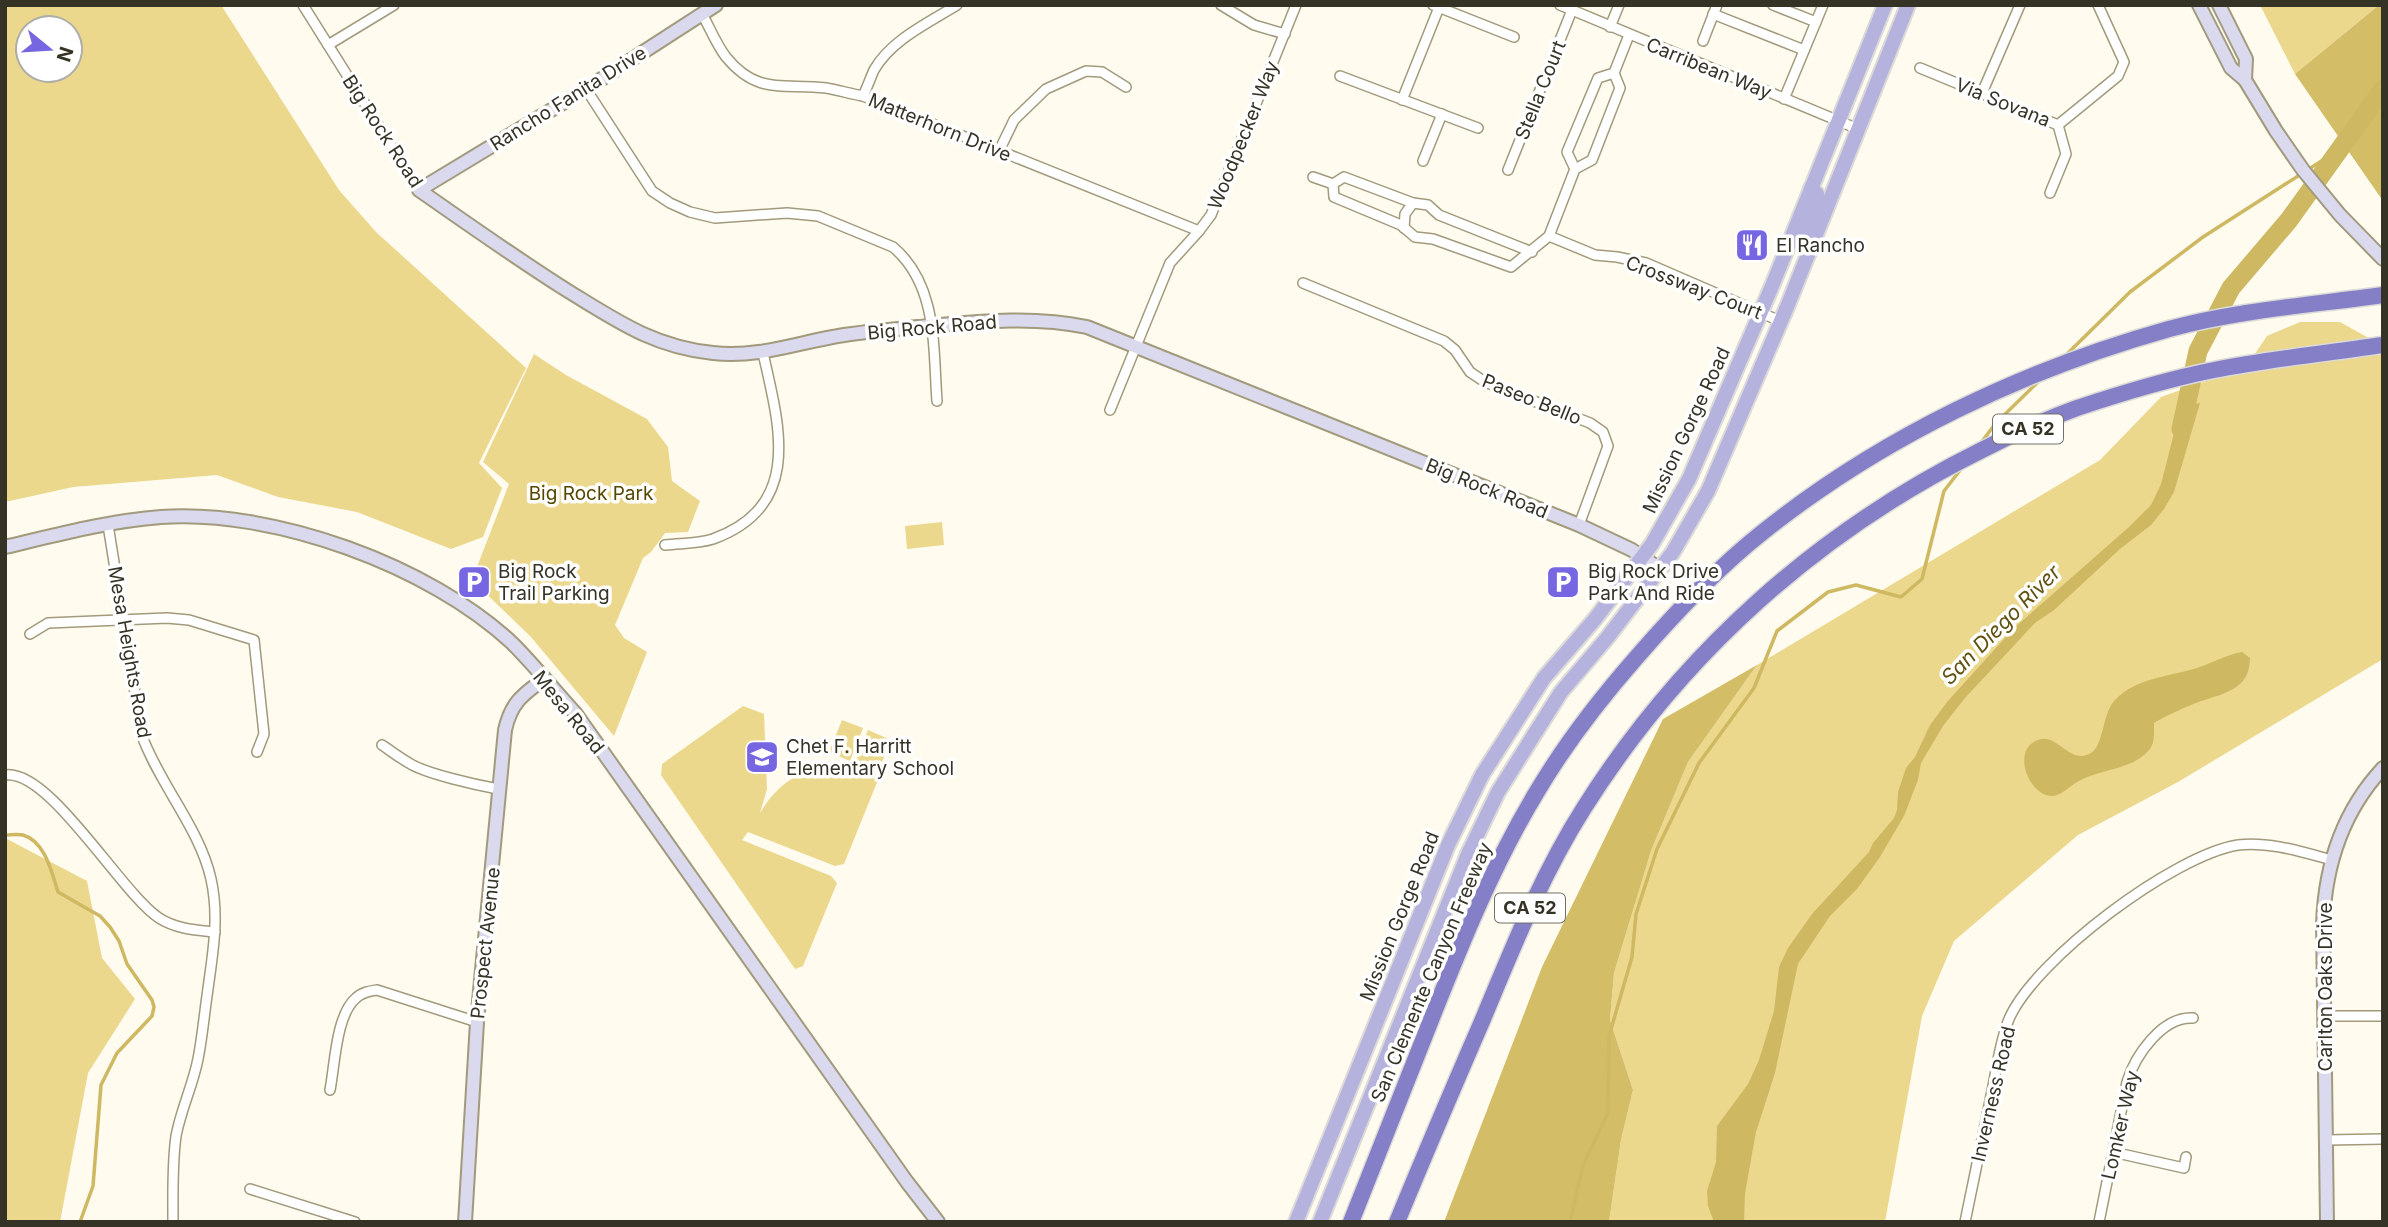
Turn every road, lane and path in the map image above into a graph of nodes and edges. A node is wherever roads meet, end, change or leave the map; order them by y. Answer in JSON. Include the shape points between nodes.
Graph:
{"nodes":[{"id":1,"x":303,"y":5,"type":"edge"},
{"id":2,"x":394,"y":5,"type":"edge"},
{"id":3,"x":716,"y":5,"type":"edge"},
{"id":4,"x":957,"y":5,"type":"edge"},
{"id":5,"x":1221,"y":5,"type":"edge"},
{"id":6,"x":1296,"y":5,"type":"edge"},
{"id":7,"x":1560,"y":5,"type":"edge"},
{"id":8,"x":1619,"y":5,"type":"edge"},
{"id":9,"x":1773,"y":5,"type":"edge"},
{"id":10,"x":1823,"y":5,"type":"edge"},
{"id":11,"x":1885,"y":5,"type":"edge"},
{"id":12,"x":1908,"y":5,"type":"edge"},
{"id":13,"x":2020,"y":5,"type":"edge"},
{"id":14,"x":2098,"y":5,"type":"edge"},
{"id":15,"x":2199,"y":5,"type":"edge"},
{"id":16,"x":2219,"y":5,"type":"edge"},
{"id":17,"x":1438,"y":6,"type":"edge"},
{"id":18,"x":1572,"y":10,"type":"junction"},
{"id":19,"x":1715,"y":10,"type":"edge"},
{"id":20,"x":702,"y":14,"type":"junction"},
{"id":21,"x":1816,"y":22,"type":"junction"},
{"id":22,"x":1610,"y":27,"type":"junction"},
{"id":23,"x":1284,"y":34,"type":"junction"},
{"id":24,"x":1629,"y":34,"type":"junction"},
{"id":25,"x":1514,"y":37,"type":"dead end"},
{"id":26,"x":1703,"y":41,"type":"dead end"},
{"id":27,"x":328,"y":45,"type":"junction"},
{"id":28,"x":1804,"y":50,"type":"junction"},
{"id":29,"x":1920,"y":68,"type":"dead end"},
{"id":30,"x":1614,"y":73,"type":"junction"},
{"id":31,"x":1340,"y":76,"type":"dead end"},
{"id":32,"x":2245,"y":80,"type":"junction"},
{"id":33,"x":1126,"y":87,"type":"dead end"},
{"id":34,"x":586,"y":89,"type":"junction"},
{"id":35,"x":1982,"y":93,"type":"junction"},
{"id":36,"x":863,"y":96,"type":"junction"},
{"id":37,"x":1784,"y":99,"type":"junction"},
{"id":38,"x":1402,"y":100,"type":"junction"},
{"id":39,"x":1442,"y":114,"type":"junction"},
{"id":40,"x":1838,"y":121,"type":"junction"},
{"id":41,"x":2058,"y":125,"type":"junction"},
{"id":42,"x":1478,"y":128,"type":"dead end"},
{"id":43,"x":1858,"y":129,"type":"junction"},
{"id":44,"x":999,"y":150,"type":"junction"},
{"id":45,"x":1423,"y":161,"type":"dead end"},
{"id":46,"x":1574,"y":169,"type":"junction"},
{"id":47,"x":1508,"y":170,"type":"dead end"},
{"id":48,"x":1313,"y":177,"type":"dead end"},
{"id":49,"x":1333,"y":184,"type":"junction"},
{"id":50,"x":1811,"y":189,"type":"junction"},
{"id":51,"x":419,"y":190,"type":"junction"},
{"id":52,"x":2050,"y":193,"type":"dead end"},
{"id":53,"x":1413,"y":203,"type":"junction"},
{"id":54,"x":1404,"y":228,"type":"junction"},
{"id":55,"x":1199,"y":231,"type":"junction"},
{"id":56,"x":1549,"y":236,"type":"junction"},
{"id":57,"x":1812,"y":244,"type":"junction"},
{"id":58,"x":1529,"y":254,"type":"junction"},
{"id":59,"x":2383,"y":259,"type":"edge"},
{"id":60,"x":1303,"y":283,"type":"dead end"},
{"id":61,"x":2383,"y":295,"type":"edge"},
{"id":62,"x":1760,"y":313,"type":"junction"},
{"id":63,"x":1780,"y":321,"type":"junction"},
{"id":64,"x":930,"y":326,"type":"junction"},
{"id":65,"x":1136,"y":345,"type":"junction"},
{"id":66,"x":2383,"y":345,"type":"edge"},
{"id":67,"x":763,"y":353,"type":"junction"},
{"id":68,"x":937,"y":401,"type":"dead end"},
{"id":69,"x":1110,"y":410,"type":"dead end"},
{"id":70,"x":108,"y":524,"type":"junction"},
{"id":71,"x":1579,"y":525,"type":"junction"},
{"id":72,"x":665,"y":545,"type":"dead end"},
{"id":73,"x":5,"y":547,"type":"edge"},
{"id":74,"x":1642,"y":556,"type":"junction"},
{"id":75,"x":1660,"y":569,"type":"junction"},
{"id":76,"x":124,"y":619,"type":"junction"},
{"id":77,"x":30,"y":634,"type":"dead end"},
{"id":78,"x":544,"y":680,"type":"junction"},
{"id":79,"x":382,"y":745,"type":"dead end"},
{"id":80,"x":257,"y":752,"type":"dead end"},
{"id":81,"x":2383,"y":768,"type":"edge"},
{"id":82,"x":5,"y":775,"type":"edge"},
{"id":83,"x":498,"y":789,"type":"junction"},
{"id":84,"x":2332,"y":860,"type":"junction"},
{"id":85,"x":215,"y":932,"type":"junction"},
{"id":86,"x":2323,"y":1016,"type":"junction"},
{"id":87,"x":2383,"y":1016,"type":"edge"},
{"id":88,"x":2193,"y":1018,"type":"dead end"},
{"id":89,"x":477,"y":1022,"type":"junction"},
{"id":90,"x":330,"y":1090,"type":"dead end"},
{"id":91,"x":2383,"y":1139,"type":"edge"},
{"id":92,"x":2326,"y":1140,"type":"junction"},
{"id":93,"x":2113,"y":1152,"type":"junction"},
{"id":94,"x":2186,"y":1157,"type":"dead end"},
{"id":95,"x":250,"y":1189,"type":"dead end"},
{"id":96,"x":173,"y":1222,"type":"edge"},
{"id":97,"x":355,"y":1222,"type":"edge"},
{"id":98,"x":465,"y":1222,"type":"edge"},
{"id":99,"x":938,"y":1222,"type":"edge"},
{"id":100,"x":1296,"y":1222,"type":"edge"},
{"id":101,"x":1320,"y":1222,"type":"edge"},
{"id":102,"x":1351,"y":1222,"type":"edge"},
{"id":103,"x":1397,"y":1222,"type":"edge"},
{"id":104,"x":1965,"y":1222,"type":"edge"},
{"id":105,"x":2099,"y":1222,"type":"edge"},
{"id":106,"x":2327,"y":1222,"type":"edge"}],
"edges":[{"from":1,"to":27,"type":"street","name":"Big Rock Road"},
{"from":2,"to":27,"type":"street"},
{"from":3,"to":20,"type":"street","name":"Rancho Fanita Drive"},
{"from":4,"to":36,"type":"street","via":[[906,36],[883,58]]},
{"from":5,"to":23,"type":"street","via":[[1254,25]]},
{"from":6,"to":23,"type":"street","name":"Woodpecker Way"},
{"from":7,"to":18,"type":"street","name":"Carribean Way"},
{"from":8,"to":22,"type":"street"},
{"from":9,"to":21,"type":"street"},
{"from":10,"to":21,"type":"street"},
{"from":11,"to":40,"type":"main road","name":"Mission Gorge Road"},
{"from":12,"to":43,"type":"main road"},
{"from":13,"to":35,"type":"street"},
{"from":14,"to":41,"type":"street","name":"Via Sovana","via":[[2124,62],[2119,76]]},
{"from":15,"to":32,"type":"street","via":[[2231,68]]},
{"from":16,"to":32,"type":"street","via":[[2246,59]]},
{"from":17,"to":25,"type":"street"},
{"from":17,"to":38,"type":"street"},
{"from":18,"to":22,"type":"street","name":"Carribean Way"},
{"from":18,"to":47,"type":"street","name":"Stella Court"},
{"from":19,"to":26,"type":"street"},
{"from":19,"to":28,"type":"street"},
{"from":20,"to":34,"type":"street","name":"Rancho Fanita Drive"},
{"from":20,"to":36,"type":"street","name":"Matterhorn Drive","via":[[726,56],[747,76],[778,87],[824,88]]},
{"from":21,"to":28,"type":"street"},
{"from":22,"to":24,"type":"street","name":"Carribean Way"},
{"from":23,"to":55,"type":"street","name":"Woodpecker Way","via":[[1211,215]]},
{"from":24,"to":30,"type":"street"},
{"from":24,"to":37,"type":"street","name":"Carribean Way"},
{"from":27,"to":51,"type":"street","name":"Big Rock Road"},
{"from":28,"to":37,"type":"street"},
{"from":29,"to":35,"type":"street","name":"Via Sovana"},
{"from":30,"to":46,"type":"street","via":[[1620,88],[1592,160]]},
{"from":30,"to":46,"type":"street","via":[[1598,78],[1571,142],[1567,152]]},
{"from":31,"to":38,"type":"street"},
{"from":32,"to":59,"type":"street","via":[[2318,189]]},
{"from":33,"to":44,"type":"street","via":[[1102,72],[1086,71],[1046,89],[1014,120]]},
{"from":34,"to":51,"type":"street","name":"Rancho Fanita Drive"},
{"from":34,"to":64,"type":"street","via":[[660,197],[715,218],[787,213],[818,216],[894,247],[925,290]]},
{"from":35,"to":41,"type":"street","name":"Via Sovana"},
{"from":36,"to":44,"type":"street","name":"Matterhorn Drive"},
{"from":37,"to":40,"type":"street","name":"Carribean Way"},
{"from":38,"to":39,"type":"street"},
{"from":39,"to":42,"type":"street"},
{"from":39,"to":45,"type":"street"},
{"from":40,"to":43,"type":"street","name":"Carribean Way"},
{"from":40,"to":50,"type":"main road","name":"Mission Gorge Road"},
{"from":41,"to":52,"type":"street","via":[[2066,154]]},
{"from":43,"to":57,"type":"main road"},
{"from":44,"to":55,"type":"street","name":"Matterhorn Drive"},
{"from":46,"to":56,"type":"street"},
{"from":48,"to":49,"type":"street"},
{"from":49,"to":53,"type":"street","via":[[1344,177]]},
{"from":49,"to":54,"type":"street","via":[[1334,197]]},
{"from":50,"to":57,"type":"main road","via":[[1818,200],[1805,237]]},
{"from":50,"to":62,"type":"main road","name":"Mission Gorge Road"},
{"from":51,"to":67,"type":"street","name":"Big Rock Road","via":[[525,264],[632,330],[697,351]]},
{"from":53,"to":54,"type":"street","via":[[1405,214]]},
{"from":53,"to":58,"type":"street","via":[[1428,205],[1439,215]]},
{"from":54,"to":58,"type":"street","via":[[1415,237],[1511,267]]},
{"from":55,"to":65,"type":"street","name":"Woodpecker Way","via":[[1170,263]]},
{"from":56,"to":58,"type":"street"},
{"from":56,"to":62,"type":"street","name":"Crossway Court","via":[[1595,255],[1646,263]]},
{"from":57,"to":63,"type":"main road"},
{"from":60,"to":71,"type":"street","name":"Paseo Bello","via":[[1444,341],[1470,372],[1485,382],[1603,432],[1608,446]]},
{"from":61,"to":102,"type":"highway","name":"San Clemente Canyon Freeway","number":"CA 52","via":[[2172,328],[2015,382],[1868,459],[1813,495],[1716,573],[1664,625],[1586,718],[1538,789],[1494,870]]},
{"from":62,"to":63,"type":"street","name":"Crossway Court"},
{"from":62,"to":74,"type":"main road","name":"Mission Gorge Road","via":[[1689,479]]},
{"from":63,"to":75,"type":"main road","via":[[1707,491]]},
{"from":64,"to":65,"type":"street","name":"Big Rock Road","via":[[1006,320],[1058,322],[1095,329]]},
{"from":64,"to":67,"type":"street","name":"Big Rock Road","via":[[843,335]]},
{"from":64,"to":68,"type":"street"},
{"from":65,"to":69,"type":"street","name":"Woodpecker Way"},
{"from":65,"to":71,"type":"street","name":"Big Rock Road"},
{"from":66,"to":103,"type":"highway","number":"CA 52","via":[[2212,370],[2075,409],[2009,436],[1907,490],[1852,526],[1724,631],[1635,733],[1583,810],[1530,908]]},
{"from":67,"to":72,"type":"street","via":[[780,440],[779,464],[771,487],[750,516],[730,530],[691,544]]},
{"from":70,"to":73,"type":"street","name":"Mesa Road"},
{"from":70,"to":76,"type":"street","name":"Mesa Heights Road"},
{"from":70,"to":78,"type":"street","name":"Mesa Road","via":[[163,517],[221,519],[289,530],[355,551],[415,576],[462,604],[512,644]]},
{"from":71,"to":74,"type":"street","name":"Big Rock Road"},
{"from":74,"to":75,"type":"street","name":"Big Rock Road"},
{"from":74,"to":100,"type":"main road","name":"Mission Gorge Road","via":[[1544,678],[1482,775],[1448,845]]},
{"from":75,"to":101,"type":"main road","via":[[1561,692],[1498,792],[1468,854]]},
{"from":76,"to":77,"type":"street","via":[[48,623]]},
{"from":76,"to":80,"type":"street","via":[[189,620],[254,640],[264,733]]},
{"from":76,"to":85,"type":"street","name":"Mesa Heights Road","via":[[142,736],[206,861],[214,890]]},
{"from":78,"to":83,"type":"street","name":"Prospect Avenue","via":[[509,713]]},
{"from":78,"to":99,"type":"street","name":"Mesa Road","via":[[576,714]]},
{"from":79,"to":83,"type":"street","via":[[408,763]]},
{"from":81,"to":84,"type":"street","name":"Carlton Oaks Drive","via":[[2350,815]]},
{"from":82,"to":85,"type":"street","via":[[27,780],[51,797],[152,913],[179,927]]},
{"from":83,"to":89,"type":"street","name":"Prospect Avenue"},
{"from":84,"to":86,"type":"street","name":"Carlton Oaks Drive","via":[[2323,908]]},
{"from":84,"to":104,"type":"street","name":"Inverness Road","via":[[2261,844],[2208,853],[2121,904],[2040,974],[2022,995],[2006,1028]]},
{"from":85,"to":96,"type":"street","name":"Mesa Heights Road","via":[[198,1062],[176,1137]]},
{"from":86,"to":87,"type":"street"},
{"from":86,"to":92,"type":"street","name":"Carlton Oaks Drive"},
{"from":88,"to":93,"type":"street","name":"Lomker Way","via":[[2182,1017],[2154,1036],[2138,1057],[2127,1082]]},
{"from":89,"to":90,"type":"street","via":[[377,990],[364,993],[343,1015]]},
{"from":89,"to":98,"type":"street","name":"Prospect Avenue"},
{"from":91,"to":92,"type":"street"},
{"from":92,"to":106,"type":"street","name":"Carlton Oaks Drive"},
{"from":93,"to":94,"type":"street","via":[[2184,1168]]},
{"from":93,"to":105,"type":"street","name":"Lomker Way"},
{"from":95,"to":97,"type":"street"}]}
